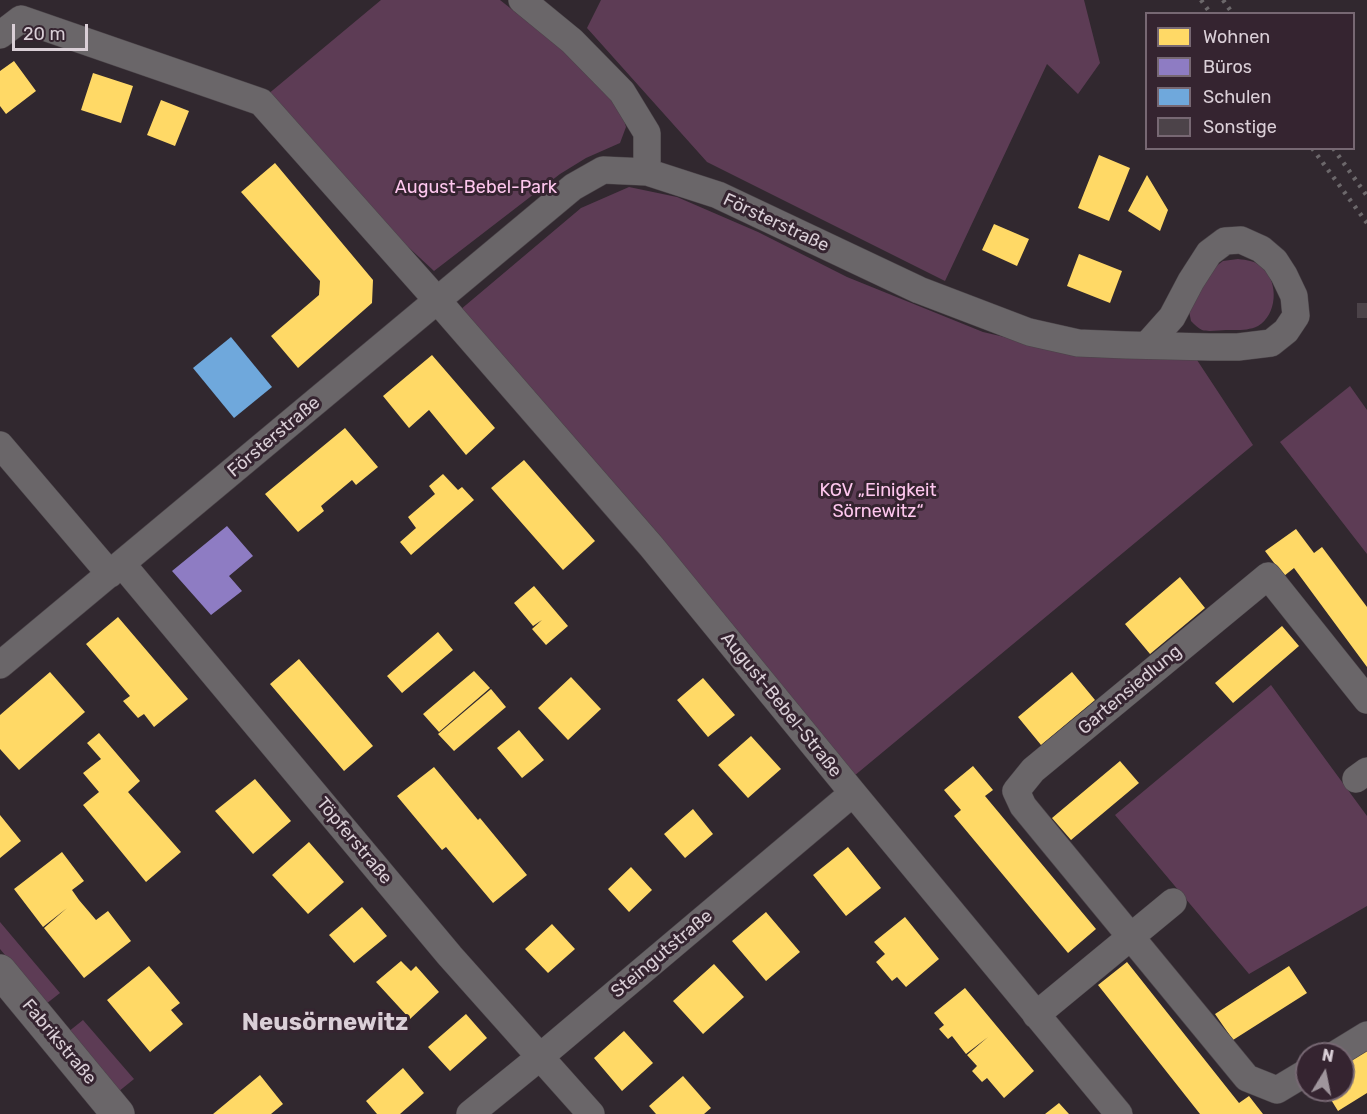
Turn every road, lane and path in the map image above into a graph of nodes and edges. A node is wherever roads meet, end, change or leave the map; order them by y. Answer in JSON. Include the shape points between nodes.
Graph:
{"nodes":[{"id":1,"x":522,"y":0,"type":"edge"},
{"id":2,"x":0,"y":35,"type":"edge"},
{"id":3,"x":646,"y":172,"type":"junction"},
{"id":4,"x":437,"y":300,"type":"junction"},
{"id":5,"x":1147,"y":345,"type":"junction"},
{"id":6,"x":0,"y":445,"type":"edge"},
{"id":7,"x":116,"y":569,"type":"junction"},
{"id":8,"x":0,"y":665,"type":"edge"},
{"id":9,"x":1367,"y":700,"type":"edge"},
{"id":10,"x":853,"y":793,"type":"junction"},
{"id":11,"x":1173,"y":902,"type":"dead end"},
{"id":12,"x":1130,"y":936,"type":"junction"},
{"id":13,"x":0,"y":971,"type":"edge"},
{"id":14,"x":1036,"y":1014,"type":"junction"},
{"id":15,"x":540,"y":1057,"type":"junction"},
{"id":16,"x":1295,"y":1079,"type":"edge"},
{"id":17,"x":118,"y":1114,"type":"edge"},
{"id":18,"x":470,"y":1114,"type":"edge"},
{"id":19,"x":591,"y":1114,"type":"edge"},
{"id":20,"x":1119,"y":1114,"type":"edge"}],
"edges":[{"from":1,"to":3,"type":"street","via":[[572,41],[622,92],[647,133]]},
{"from":2,"to":4,"type":"street","via":[[21,19],[261,102]]},
{"from":3,"to":4,"type":"street","name":"Försterstraße","via":[[603,170],[573,187]]},
{"from":3,"to":5,"type":"street","name":"Försterstraße","via":[[718,195],[919,290],[1029,332],[1078,343]]},
{"from":4,"to":7,"type":"street","name":"Försterstraße"},
{"from":4,"to":10,"type":"street","name":"August-Bebel-Straße","via":[[651,546]]},
{"from":5,"to":5,"type":"street","name":"Försterstraße","via":[[1271,344],[1296,316],[1294,296],[1275,261],[1262,249],[1241,240],[1225,241],[1209,253],[1172,317]]},
{"from":6,"to":7,"type":"street","via":[[93,556]]},
{"from":7,"to":8,"type":"street","name":"Försterstraße"},
{"from":7,"to":15,"type":"street","name":"Töpferstraße"},
{"from":9,"to":12,"type":"street","name":"Gartensiedlung","via":[[1268,576],[1034,770],[1016,791],[1023,806]]},
{"from":10,"to":14,"type":"street","name":"August-Bebel-Straße"},
{"from":10,"to":15,"type":"street","name":"Steingutstraße"},
{"from":11,"to":12,"type":"street"},
{"from":12,"to":14,"type":"street"},
{"from":12,"to":16,"type":"street","name":"Gartensiedlung","via":[[1247,1078],[1277,1090]]},
{"from":13,"to":17,"type":"street","name":"Fabrikstraße"},
{"from":14,"to":20,"type":"street","name":"August-Bebel-Straße"},
{"from":15,"to":18,"type":"street","name":"Steingutstraße"},
{"from":15,"to":19,"type":"street","name":"Töpferstraße"}]}
